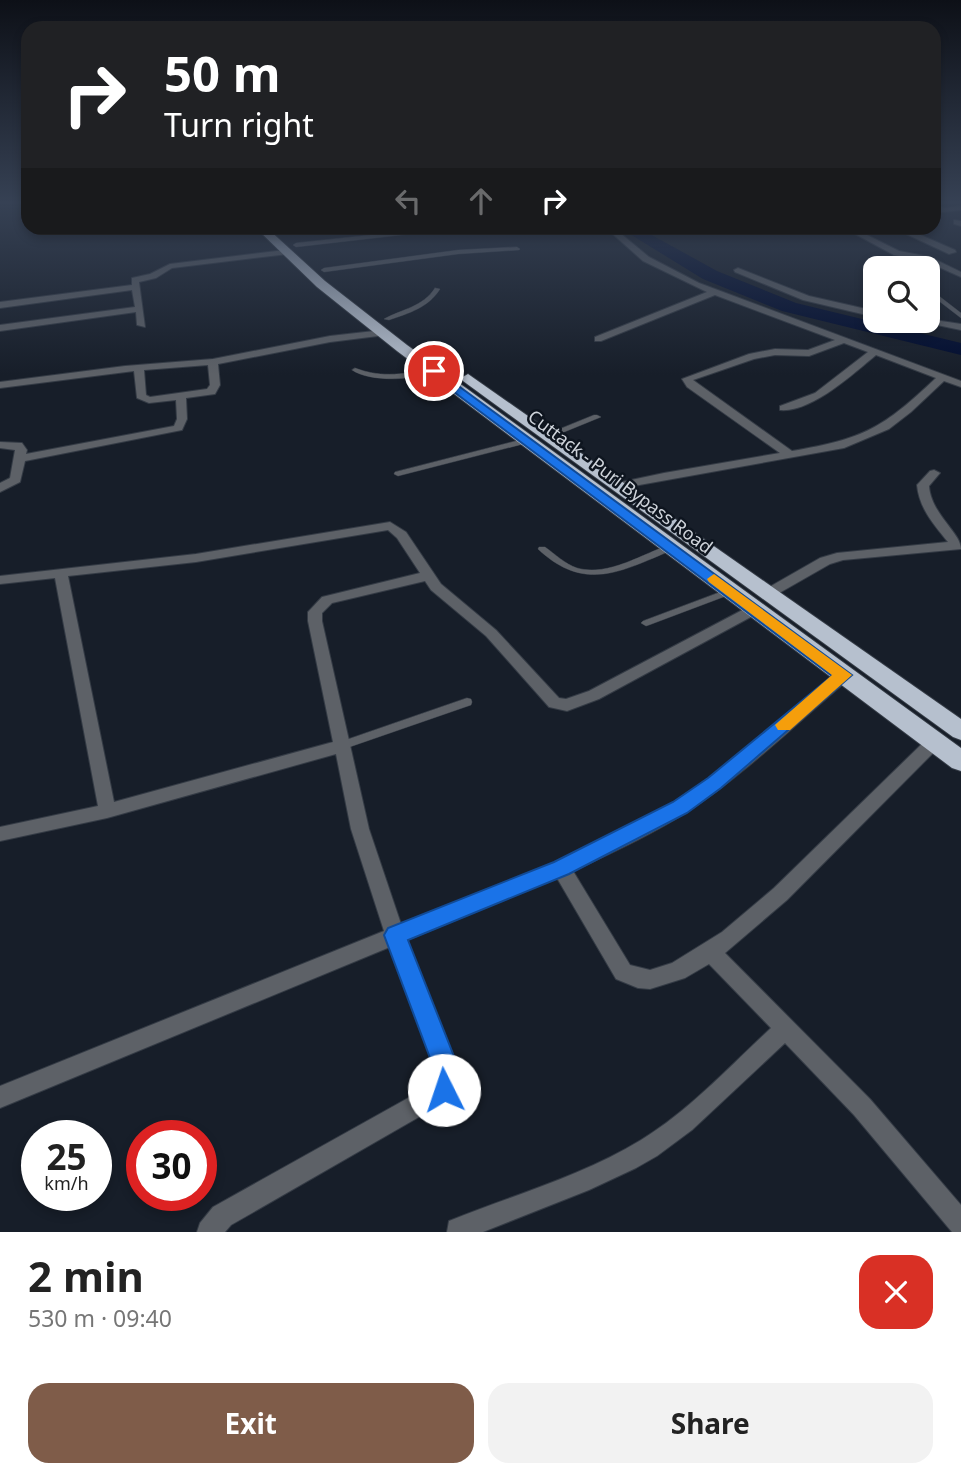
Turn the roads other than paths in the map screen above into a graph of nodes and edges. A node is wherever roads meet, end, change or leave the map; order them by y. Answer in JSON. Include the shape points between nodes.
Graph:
{"nodes":[{"id":1,"x":214,"y":259,"type":"edge"},
{"id":2,"x":305,"y":259,"type":"edge"},
{"id":3,"x":308,"y":259,"type":"edge"},
{"id":4,"x":402,"y":259,"type":"edge"},
{"id":5,"x":645,"y":259,"type":"edge"},
{"id":6,"x":940,"y":266,"type":"edge"},
{"id":7,"x":324,"y":270,"type":"junction"},
{"id":8,"x":738,"y":270,"type":"dead end"},
{"id":9,"x":961,"y":275,"type":"edge"},
{"id":10,"x":135,"y":287,"type":"junction"},
{"id":11,"x":437,"y":289,"type":"dead end"},
{"id":12,"x":715,"y":292,"type":"junction"},
{"id":13,"x":940,"y":299,"type":"edge"},
{"id":14,"x":0,"y":305,"type":"edge"},
{"id":15,"x":139,"y":309,"type":"junction"},
{"id":16,"x":863,"y":311,"type":"edge"},
{"id":17,"x":961,"y":316,"type":"edge"},
{"id":18,"x":940,"y":324,"type":"edge"},
{"id":19,"x":142,"y":325,"type":"dead end"},
{"id":20,"x":385,"y":326,"type":"junction"},
{"id":21,"x":961,"y":327,"type":"edge"},
{"id":22,"x":0,"y":328,"type":"edge"},
{"id":23,"x":598,"y":339,"type":"dead end"},
{"id":24,"x":842,"y":341,"type":"junction"},
{"id":25,"x":874,"y":352,"type":"junction"},
{"id":26,"x":213,"y":362,"type":"junction"},
{"id":27,"x":139,"y":368,"type":"junction"},
{"id":28,"x":355,"y":370,"type":"dead end"},
{"id":29,"x":434,"y":371,"type":"junction"},
{"id":30,"x":943,"y":377,"type":"junction"},
{"id":31,"x":961,"y":384,"type":"edge"},
{"id":32,"x":0,"y":386,"type":"edge"},
{"id":33,"x":181,"y":396,"type":"junction"},
{"id":34,"x":785,"y":408,"type":"dead end"},
{"id":35,"x":597,"y":417,"type":"dead end"},
{"id":36,"x":549,"y":435,"type":"junction"},
{"id":37,"x":528,"y":440,"type":"junction"},
{"id":38,"x":0,"y":445,"type":"edge"},
{"id":39,"x":791,"y":455,"type":"junction"},
{"id":40,"x":19,"y":459,"type":"junction"},
{"id":41,"x":934,"y":472,"type":"dead end"},
{"id":42,"x":398,"y":474,"type":"dead end"},
{"id":43,"x":621,"y":486,"type":"junction"},
{"id":44,"x":0,"y":488,"type":"edge"},
{"id":45,"x":959,"y":545,"type":"edge"},
{"id":46,"x":672,"y":547,"type":"junction"},
{"id":47,"x":542,"y":549,"type":"dead end"},
{"id":48,"x":61,"y":574,"type":"junction"},
{"id":49,"x":427,"y":576,"type":"junction"},
{"id":50,"x":0,"y":580,"type":"edge"},
{"id":51,"x":732,"y":591,"type":"junction"},
{"id":52,"x":769,"y":593,"type":"junction"},
{"id":53,"x":755,"y":608,"type":"junction"},
{"id":54,"x":646,"y":623,"type":"dead end"},
{"id":55,"x":844,"y":675,"type":"junction"},
{"id":56,"x":467,"y":702,"type":"dead end"},
{"id":57,"x":961,"y":732,"type":"edge"},
{"id":58,"x":934,"y":741,"type":"junction"},
{"id":59,"x":341,"y":746,"type":"junction"},
{"id":60,"x":961,"y":761,"type":"edge"},
{"id":61,"x":107,"y":811,"type":"junction"},
{"id":62,"x":0,"y":834,"type":"edge"},
{"id":63,"x":561,"y":868,"type":"junction"},
{"id":64,"x":395,"y":935,"type":"junction"},
{"id":65,"x":710,"y":951,"type":"junction"},
{"id":66,"x":785,"y":1029,"type":"junction"},
{"id":67,"x":0,"y":1097,"type":"edge"},
{"id":68,"x":961,"y":1224,"type":"edge"},
{"id":69,"x":458,"y":1230,"type":"dead end"},
{"id":70,"x":209,"y":1232,"type":"edge"}],
"edges":[{"from":1,"to":10,"type":"street","via":[[170,266],[135,280]]},
{"from":2,"to":20,"type":"highway","name":"Cuttack - Puri Bypass Road"},
{"from":3,"to":7,"type":"highway","name":"Cuttack - Puri Bypass Road"},
{"from":4,"to":7,"type":"lane"},
{"from":5,"to":12,"type":"street"},
{"from":6,"to":9,"type":"street"},
{"from":7,"to":20,"type":"highway","name":"Cuttack - Puri Bypass Road"},
{"from":8,"to":16,"type":"street","via":[[806,298]]},
{"from":10,"to":14,"type":"street"},
{"from":10,"to":15,"type":"street"},
{"from":11,"to":20,"type":"lane","via":[[427,302]]},
{"from":12,"to":23,"type":"street"},
{"from":12,"to":24,"type":"street"},
{"from":13,"to":17,"type":"lane"},
{"from":15,"to":19,"type":"street"},
{"from":15,"to":22,"type":"street"},
{"from":18,"to":21,"type":"street"},
{"from":20,"to":26,"type":"street"},
{"from":20,"to":29,"type":"highway","name":"Cuttack - Puri Bypass Road"},
{"from":20,"to":36,"type":"highway","name":"Cuttack - Puri Bypass Road"},
{"from":24,"to":25,"type":"street"},
{"from":24,"to":39,"type":"street","via":[[809,353],[752,356],[687,379]]},
{"from":25,"to":30,"type":"street"},
{"from":25,"to":34,"type":"street","via":[[819,396]]},
{"from":26,"to":27,"type":"street"},
{"from":26,"to":33,"type":"street","via":[[214,390]]},
{"from":27,"to":32,"type":"street"},
{"from":27,"to":33,"type":"street","via":[[142,398]]},
{"from":28,"to":29,"type":"lane","via":[[388,376]]},
{"from":29,"to":37,"type":"highway","name":"Cuttack - Puri Bypass Road"},
{"from":30,"to":31,"type":"street"},
{"from":30,"to":39,"type":"street","via":[[888,428],[869,438]]},
{"from":33,"to":40,"type":"street","via":[[178,428]]},
{"from":35,"to":36,"type":"lane"},
{"from":36,"to":43,"type":"highway","name":"Cuttack - Puri Bypass Road"},
{"from":37,"to":42,"type":"lane"},
{"from":37,"to":46,"type":"highway","name":"Cuttack - Puri Bypass Road"},
{"from":38,"to":40,"type":"street","via":[[18,445]]},
{"from":39,"to":43,"type":"street"},
{"from":40,"to":44,"type":"street","via":[[16,480]]},
{"from":41,"to":45,"type":"street","via":[[923,485],[923,494]]},
{"from":43,"to":52,"type":"highway","name":"Cuttack - Puri Bypass Road"},
{"from":45,"to":52,"type":"street","via":[[842,556]]},
{"from":46,"to":47,"type":"lane","via":[[593,571],[568,567]]},
{"from":46,"to":51,"type":"highway","name":"Cuttack - Puri Bypass Road"},
{"from":48,"to":49,"type":"street","via":[[196,558],[390,526],[402,535]]},
{"from":48,"to":50,"type":"street"},
{"from":48,"to":61,"type":"street"},
{"from":49,"to":53,"type":"street","via":[[491,633],[554,703],[567,705]]},
{"from":49,"to":59,"type":"street","via":[[341,596],[319,605],[315,612]]},
{"from":51,"to":53,"type":"highway","name":"Cuttack - Puri Bypass Road"},
{"from":51,"to":54,"type":"lane"},
{"from":52,"to":57,"type":"highway","name":"Cuttack - Puri Bypass Road"},
{"from":53,"to":55,"type":"highway","name":"Cuttack - Puri Bypass Road"},
{"from":55,"to":58,"type":"highway","name":"Cuttack - Puri Bypass Road"},
{"from":55,"to":63,"type":"street","via":[[680,808]]},
{"from":56,"to":59,"type":"lane"},
{"from":58,"to":60,"type":"highway","name":"Cuttack - Puri Bypass Road"},
{"from":58,"to":65,"type":"street","via":[[783,892]]},
{"from":59,"to":61,"type":"street"},
{"from":59,"to":64,"type":"street","via":[[360,829]]},
{"from":61,"to":62,"type":"street"},
{"from":63,"to":64,"type":"street"},
{"from":63,"to":65,"type":"street","via":[[623,972],[640,980],[653,979]]},
{"from":64,"to":67,"type":"street"},
{"from":64,"to":70,"type":"street","via":[[448,1074],[444,1090],[222,1216]]},
{"from":65,"to":66,"type":"street"},
{"from":66,"to":68,"type":"street","via":[[862,1107]]},
{"from":66,"to":69,"type":"street","via":[[681,1124],[649,1147],[612,1167]]}]}
